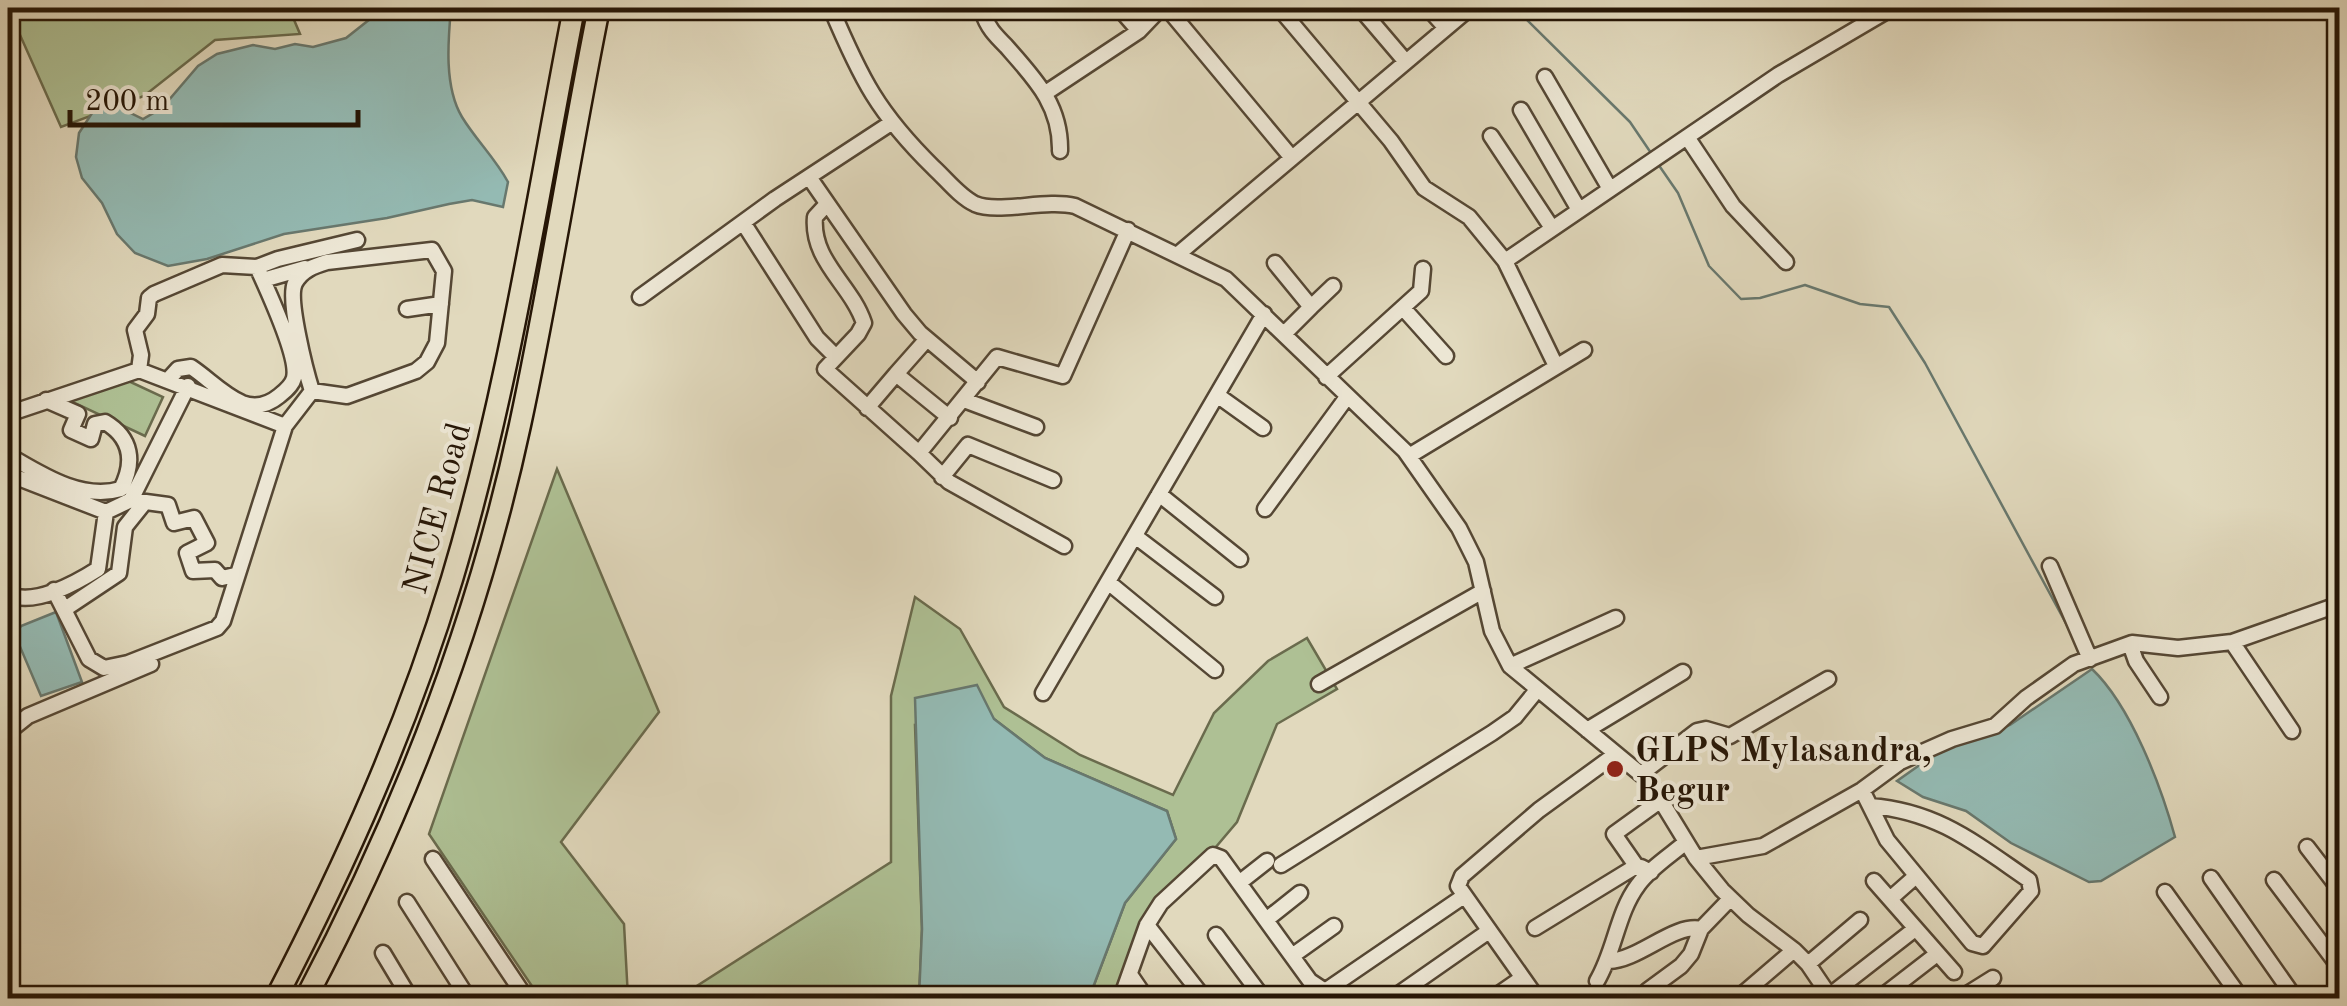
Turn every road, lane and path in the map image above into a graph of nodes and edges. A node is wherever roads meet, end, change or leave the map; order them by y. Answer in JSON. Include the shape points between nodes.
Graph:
{"nodes":[{"id":1,"x":574,"y":8,"type":"edge"},
{"id":2,"x":599,"y":8,"type":"edge"},
{"id":3,"x":831,"y":8,"type":"edge"},
{"id":4,"x":986,"y":8,"type":"edge"},
{"id":5,"x":1119,"y":8,"type":"edge"},
{"id":6,"x":1164,"y":8,"type":"edge"},
{"id":7,"x":1279,"y":8,"type":"edge"},
{"id":8,"x":1360,"y":8,"type":"edge"},
{"id":9,"x":1428,"y":8,"type":"edge"},
{"id":10,"x":1470,"y":8,"type":"edge"},
{"id":11,"x":1892,"y":8,"type":"edge"},
{"id":12,"x":1446,"y":28,"type":"junction"},
{"id":13,"x":1139,"y":31,"type":"junction"},
{"id":14,"x":1406,"y":62,"type":"junction"},
{"id":15,"x":1544,"y":77,"type":"dead end"},
{"id":16,"x":1047,"y":92,"type":"junction"},
{"id":17,"x":1358,"y":102,"type":"junction"},
{"id":18,"x":1521,"y":110,"type":"dead end"},
{"id":19,"x":891,"y":123,"type":"junction"},
{"id":20,"x":1491,"y":136,"type":"dead end"},
{"id":21,"x":1687,"y":136,"type":"junction"},
{"id":22,"x":1060,"y":151,"type":"dead end"},
{"id":23,"x":1292,"y":158,"type":"junction"},
{"id":24,"x":808,"y":178,"type":"junction"},
{"id":25,"x":1610,"y":189,"type":"junction"},
{"id":26,"x":827,"y":204,"type":"junction"},
{"id":27,"x":1579,"y":210,"type":"junction"},
{"id":28,"x":744,"y":224,"type":"junction"},
{"id":29,"x":1552,"y":228,"type":"junction"},
{"id":30,"x":1128,"y":230,"type":"junction"},
{"id":31,"x":357,"y":240,"type":"dead end"},
{"id":32,"x":1177,"y":255,"type":"junction"},
{"id":33,"x":1505,"y":261,"type":"junction"},
{"id":34,"x":1786,"y":262,"type":"dead end"},
{"id":35,"x":1275,"y":263,"type":"dead end"},
{"id":36,"x":311,"y":267,"type":"junction"},
{"id":37,"x":1423,"y":270,"type":"dead end"},
{"id":38,"x":260,"y":274,"type":"junction"},
{"id":39,"x":1333,"y":286,"type":"dead end"},
{"id":40,"x":640,"y":298,"type":"dead end"},
{"id":41,"x":442,"y":304,"type":"junction"},
{"id":42,"x":1311,"y":307,"type":"junction"},
{"id":43,"x":1403,"y":308,"type":"junction"},
{"id":44,"x":407,"y":309,"type":"dead end"},
{"id":45,"x":1264,"y":314,"type":"junction"},
{"id":46,"x":1284,"y":334,"type":"junction"},
{"id":47,"x":926,"y":339,"type":"junction"},
{"id":48,"x":1584,"y":350,"type":"dead end"},
{"id":49,"x":1446,"y":356,"type":"dead end"},
{"id":50,"x":836,"y":357,"type":"junction"},
{"id":51,"x":1556,"y":366,"type":"junction"},
{"id":52,"x":139,"y":370,"type":"junction"},
{"id":53,"x":896,"y":374,"type":"junction"},
{"id":54,"x":1326,"y":377,"type":"junction"},
{"id":55,"x":168,"y":380,"type":"junction"},
{"id":56,"x":978,"y":382,"type":"junction"},
{"id":57,"x":188,"y":386,"type":"junction"},
{"id":58,"x":312,"y":391,"type":"junction"},
{"id":59,"x":1217,"y":395,"type":"junction"},
{"id":60,"x":1347,"y":397,"type":"junction"},
{"id":61,"x":46,"y":400,"type":"junction"},
{"id":62,"x":964,"y":400,"type":"junction"},
{"id":63,"x":867,"y":408,"type":"junction"},
{"id":64,"x":8,"y":414,"type":"edge"},
{"id":65,"x":950,"y":418,"type":"junction"},
{"id":66,"x":285,"y":426,"type":"junction"},
{"id":67,"x":1036,"y":427,"type":"dead end"},
{"id":68,"x":1263,"y":428,"type":"dead end"},
{"id":69,"x":919,"y":453,"type":"junction"},
{"id":70,"x":8,"y":455,"type":"edge"},
{"id":71,"x":1409,"y":456,"type":"junction"},
{"id":72,"x":8,"y":474,"type":"edge"},
{"id":73,"x":942,"y":478,"type":"junction"},
{"id":74,"x":1053,"y":480,"type":"dead end"},
{"id":75,"x":1159,"y":494,"type":"junction"},
{"id":76,"x":138,"y":501,"type":"junction"},
{"id":77,"x":1264,"y":509,"type":"dead end"},
{"id":78,"x":106,"y":512,"type":"junction"},
{"id":79,"x":1135,"y":536,"type":"junction"},
{"id":80,"x":1064,"y":546,"type":"dead end"},
{"id":81,"x":1240,"y":559,"type":"dead end"},
{"id":82,"x":2050,"y":566,"type":"dead end"},
{"id":83,"x":235,"y":575,"type":"junction"},
{"id":84,"x":1108,"y":582,"type":"junction"},
{"id":85,"x":54,"y":590,"type":"junction"},
{"id":86,"x":1483,"y":591,"type":"junction"},
{"id":87,"x":8,"y":594,"type":"edge"},
{"id":88,"x":1216,"y":597,"type":"dead end"},
{"id":89,"x":2340,"y":604,"type":"edge"},
{"id":90,"x":65,"y":609,"type":"junction"},
{"id":91,"x":1616,"y":618,"type":"dead end"},
{"id":92,"x":208,"y":640,"type":"dead end"},
{"id":93,"x":2232,"y":642,"type":"junction"},
{"id":94,"x":2130,"y":644,"type":"junction"},
{"id":95,"x":2090,"y":658,"type":"junction"},
{"id":96,"x":1510,"y":666,"type":"junction"},
{"id":97,"x":1215,"y":670,"type":"dead end"},
{"id":98,"x":1683,"y":672,"type":"dead end"},
{"id":99,"x":1828,"y":679,"type":"dead end"},
{"id":100,"x":1319,"y":684,"type":"dead end"},
{"id":101,"x":1538,"y":690,"type":"junction"},
{"id":102,"x":1043,"y":694,"type":"dead end"},
{"id":103,"x":2160,"y":697,"type":"dead end"},
{"id":104,"x":1587,"y":730,"type":"junction"},
{"id":105,"x":2292,"y":731,"type":"dead end"},
{"id":106,"x":8,"y":732,"type":"edge"},
{"id":107,"x":1616,"y":754,"type":"junction"},
{"id":108,"x":1641,"y":774,"type":"junction"},
{"id":109,"x":1862,"y":790,"type":"junction"},
{"id":110,"x":1661,"y":800,"type":"junction"},
{"id":111,"x":1870,"y":806,"type":"junction"},
{"id":112,"x":1686,"y":842,"type":"junction"},
{"id":113,"x":2307,"y":846,"type":"dead end"},
{"id":114,"x":1696,"y":858,"type":"junction"},
{"id":115,"x":433,"y":859,"type":"dead end"},
{"id":116,"x":1644,"y":870,"type":"junction"},
{"id":117,"x":1916,"y":876,"type":"junction"},
{"id":118,"x":2211,"y":878,"type":"dead end"},
{"id":119,"x":2274,"y":880,"type":"dead end"},
{"id":120,"x":1874,"y":881,"type":"dead end"},
{"id":121,"x":1239,"y":883,"type":"junction"},
{"id":122,"x":2340,"y":890,"type":"edge"},
{"id":123,"x":2165,"y":892,"type":"dead end"},
{"id":124,"x":1300,"y":893,"type":"dead end"},
{"id":125,"x":1464,"y":896,"type":"junction"},
{"id":126,"x":1730,"y":898,"type":"junction"},
{"id":127,"x":1890,"y":899,"type":"junction"},
{"id":128,"x":407,"y":902,"type":"dead end"},
{"id":129,"x":1266,"y":920,"type":"junction"},
{"id":130,"x":1860,"y":920,"type":"dead end"},
{"id":131,"x":1147,"y":925,"type":"junction"},
{"id":132,"x":1334,"y":926,"type":"dead end"},
{"id":133,"x":1535,"y":928,"type":"dead end"},
{"id":134,"x":1701,"y":929,"type":"junction"},
{"id":135,"x":1915,"y":929,"type":"junction"},
{"id":136,"x":1489,"y":930,"type":"junction"},
{"id":137,"x":1216,"y":935,"type":"dead end"},
{"id":138,"x":1794,"y":950,"type":"junction"},
{"id":139,"x":383,"y":953,"type":"dead end"},
{"id":140,"x":1937,"y":954,"type":"junction"},
{"id":141,"x":1292,"y":956,"type":"junction"},
{"id":142,"x":1609,"y":961,"type":"junction"},
{"id":143,"x":1808,"y":964,"type":"junction"},
{"id":144,"x":2340,"y":968,"type":"edge"},
{"id":145,"x":1954,"y":972,"type":"dead end"},
{"id":146,"x":1130,"y":976,"type":"junction"},
{"id":147,"x":1522,"y":978,"type":"junction"},
{"id":148,"x":1993,"y":978,"type":"dead end"},
{"id":149,"x":1597,"y":981,"type":"dead end"},
{"id":150,"x":1648,"y":991,"type":"dead end"},
{"id":151,"x":1830,"y":997,"type":"edge"},
{"id":152,"x":276,"y":998,"type":"edge"},
{"id":153,"x":306,"y":998,"type":"edge"},
{"id":154,"x":410,"y":998,"type":"edge"},
{"id":155,"x":468,"y":998,"type":"edge"},
{"id":156,"x":526,"y":998,"type":"edge"},
{"id":157,"x":1121,"y":998,"type":"edge"},
{"id":158,"x":1146,"y":998,"type":"edge"},
{"id":159,"x":1204,"y":998,"type":"edge"},
{"id":160,"x":1263,"y":998,"type":"edge"},
{"id":161,"x":1393,"y":998,"type":"edge"},
{"id":162,"x":1493,"y":998,"type":"edge"},
{"id":163,"x":1537,"y":998,"type":"edge"},
{"id":164,"x":1738,"y":998,"type":"edge"},
{"id":165,"x":1880,"y":998,"type":"edge"},
{"id":166,"x":1962,"y":998,"type":"edge"},
{"id":167,"x":2241,"y":998,"type":"edge"},
{"id":168,"x":2295,"y":998,"type":"edge"}],
"edges":[{"from":1,"to":152,"type":"highway","name":"NICE Road","via":[[490,438],[452,580],[376,788]]},
{"from":2,"to":153,"type":"highway","name":"NICE Road","via":[[520,426],[479,582],[393,817]]},
{"from":3,"to":19,"type":"street","via":[[862,80]]},
{"from":4,"to":16,"type":"street","via":[[988,27]]},
{"from":5,"to":13,"type":"street"},
{"from":6,"to":13,"type":"street"},
{"from":6,"to":23,"type":"street"},
{"from":7,"to":17,"type":"street"},
{"from":8,"to":14,"type":"street"},
{"from":9,"to":12,"type":"street"},
{"from":10,"to":12,"type":"street"},
{"from":11,"to":21,"type":"street"},
{"from":12,"to":14,"type":"street"},
{"from":13,"to":16,"type":"street"},
{"from":14,"to":17,"type":"street"},
{"from":15,"to":25,"type":"street"},
{"from":16,"to":22,"type":"street","via":[[1061,128]]},
{"from":17,"to":23,"type":"street"},
{"from":17,"to":33,"type":"street","via":[[1424,188],[1469,217]]},
{"from":18,"to":27,"type":"street"},
{"from":19,"to":24,"type":"street"},
{"from":19,"to":30,"type":"street","via":[[976,204],[1056,202]]},
{"from":20,"to":29,"type":"street"},
{"from":21,"to":25,"type":"street"},
{"from":21,"to":34,"type":"street","via":[[1733,206]]},
{"from":23,"to":32,"type":"street"},
{"from":24,"to":26,"type":"street"},
{"from":24,"to":28,"type":"street"},
{"from":25,"to":27,"type":"street"},
{"from":26,"to":47,"type":"street"},
{"from":26,"to":50,"type":"street","via":[[815,216],[814,237],[864,323]]},
{"from":27,"to":29,"type":"street"},
{"from":28,"to":40,"type":"street"},
{"from":28,"to":50,"type":"street"},
{"from":29,"to":33,"type":"street"},
{"from":30,"to":32,"type":"street"},
{"from":30,"to":56,"type":"street","via":[[1062,376],[997,357]]},
{"from":31,"to":38,"type":"street","via":[[278,258]]},
{"from":32,"to":45,"type":"street","via":[[1226,279]]},
{"from":33,"to":51,"type":"street"},
{"from":35,"to":42,"type":"street"},
{"from":36,"to":38,"type":"street"},
{"from":36,"to":41,"type":"street","via":[[432,250],[444,271]]},
{"from":36,"to":58,"type":"street","via":[[293,290]]},
{"from":37,"to":43,"type":"street","via":[[1421,291]]},
{"from":38,"to":52,"type":"street","via":[[222,266],[149,298],[135,330]]},
{"from":38,"to":55,"type":"street","via":[[293,366],[294,379],[283,394],[246,405],[191,367],[178,368]]},
{"from":39,"to":42,"type":"street"},
{"from":41,"to":44,"type":"street"},
{"from":41,"to":58,"type":"street","via":[[437,343],[416,371],[347,396]]},
{"from":42,"to":46,"type":"street"},
{"from":43,"to":49,"type":"street"},
{"from":43,"to":54,"type":"street"},
{"from":45,"to":46,"type":"street"},
{"from":45,"to":59,"type":"street"},
{"from":46,"to":54,"type":"street"},
{"from":47,"to":53,"type":"street"},
{"from":47,"to":56,"type":"street"},
{"from":48,"to":51,"type":"street"},
{"from":50,"to":63,"type":"street","via":[[825,369]]},
{"from":51,"to":71,"type":"street"},
{"from":52,"to":55,"type":"street"},
{"from":52,"to":61,"type":"street"},
{"from":53,"to":63,"type":"street"},
{"from":53,"to":65,"type":"street"},
{"from":54,"to":60,"type":"street"},
{"from":55,"to":57,"type":"street"},
{"from":56,"to":62,"type":"street"},
{"from":57,"to":66,"type":"street"},
{"from":57,"to":76,"type":"street"},
{"from":58,"to":66,"type":"street"},
{"from":59,"to":68,"type":"street"},
{"from":59,"to":75,"type":"street"},
{"from":60,"to":71,"type":"street"},
{"from":60,"to":77,"type":"street"},
{"from":61,"to":64,"type":"street"},
{"from":61,"to":70,"type":"street","via":[[78,414],[71,430],[91,438],[95,424],[104,422],[118,432],[132,460],[121,488],[66,486]]},
{"from":62,"to":65,"type":"street"},
{"from":62,"to":67,"type":"street"},
{"from":63,"to":69,"type":"street"},
{"from":65,"to":69,"type":"street"},
{"from":66,"to":83,"type":"street"},
{"from":69,"to":73,"type":"street"},
{"from":71,"to":86,"type":"street","via":[[1459,528]]},
{"from":72,"to":78,"type":"street"},
{"from":73,"to":74,"type":"street","via":[[968,445]]},
{"from":73,"to":80,"type":"street"},
{"from":75,"to":79,"type":"street"},
{"from":75,"to":81,"type":"street"},
{"from":76,"to":78,"type":"street"},
{"from":76,"to":83,"type":"street","via":[[168,504],[174,523],[198,520],[207,543],[187,553],[193,570]]},
{"from":76,"to":90,"type":"street","via":[[125,526],[119,573]]},
{"from":78,"to":85,"type":"street","via":[[98,569]]},
{"from":79,"to":84,"type":"street"},
{"from":79,"to":88,"type":"street"},
{"from":82,"to":95,"type":"street"},
{"from":83,"to":90,"type":"street","via":[[223,621],[211,632],[104,668],[89,659]]},
{"from":84,"to":97,"type":"street"},
{"from":84,"to":102,"type":"street"},
{"from":85,"to":87,"type":"street","via":[[16,599]]},
{"from":85,"to":90,"type":"street"},
{"from":86,"to":96,"type":"street","via":[[1492,631]]},
{"from":86,"to":100,"type":"street"},
{"from":89,"to":93,"type":"street"},
{"from":91,"to":96,"type":"street"},
{"from":92,"to":106,"type":"street","via":[[28,716]]},
{"from":93,"to":94,"type":"street"},
{"from":93,"to":105,"type":"street"},
{"from":94,"to":95,"type":"street"},
{"from":94,"to":103,"type":"street"},
{"from":95,"to":109,"type":"street","via":[[1995,726],[1900,762]]},
{"from":96,"to":101,"type":"street"},
{"from":98,"to":104,"type":"street"},
{"from":99,"to":108,"type":"street","via":[[1730,736],[1697,731]]},
{"from":101,"to":104,"type":"street"},
{"from":101,"to":121,"type":"street","via":[[1504,725]]},
{"from":104,"to":107,"type":"street"},
{"from":107,"to":108,"type":"street"},
{"from":107,"to":125,"type":"street","via":[[1462,876]]},
{"from":108,"to":110,"type":"street"},
{"from":109,"to":111,"type":"street"},
{"from":109,"to":114,"type":"street","via":[[1762,846]]},
{"from":110,"to":112,"type":"street"},
{"from":110,"to":116,"type":"street","via":[[1614,834]]},
{"from":111,"to":117,"type":"street"},
{"from":111,"to":117,"type":"street","via":[[1939,820],[2028,880],[2031,890],[1978,947]]},
{"from":112,"to":114,"type":"street"},
{"from":112,"to":116,"type":"street"},
{"from":113,"to":122,"type":"street"},
{"from":114,"to":126,"type":"street"},
{"from":115,"to":156,"type":"street"},
{"from":116,"to":133,"type":"street"},
{"from":116,"to":142,"type":"street"},
{"from":117,"to":127,"type":"street"},
{"from":118,"to":168,"type":"street"},
{"from":119,"to":144,"type":"street"},
{"from":120,"to":127,"type":"street"},
{"from":121,"to":129,"type":"street"},
{"from":121,"to":131,"type":"street","via":[[1213,854],[1161,902]]},
{"from":123,"to":167,"type":"street"},
{"from":124,"to":129,"type":"street"},
{"from":125,"to":136,"type":"street"},
{"from":125,"to":141,"type":"street","via":[[1326,991]]},
{"from":126,"to":134,"type":"street"},
{"from":126,"to":138,"type":"street"},
{"from":127,"to":135,"type":"street"},
{"from":128,"to":155,"type":"street"},
{"from":129,"to":141,"type":"street"},
{"from":130,"to":143,"type":"street"},
{"from":131,"to":146,"type":"street"},
{"from":131,"to":159,"type":"street"},
{"from":132,"to":141,"type":"street"},
{"from":134,"to":142,"type":"street"},
{"from":134,"to":150,"type":"street","via":[[1681,966]]},
{"from":135,"to":140,"type":"street"},
{"from":135,"to":151,"type":"street"},
{"from":136,"to":147,"type":"street"},
{"from":136,"to":161,"type":"street"},
{"from":137,"to":160,"type":"street"},
{"from":138,"to":143,"type":"street"},
{"from":138,"to":164,"type":"street"},
{"from":139,"to":154,"type":"street"},
{"from":140,"to":145,"type":"street"},
{"from":140,"to":165,"type":"street"},
{"from":142,"to":149,"type":"street"},
{"from":143,"to":151,"type":"street"},
{"from":146,"to":157,"type":"street"},
{"from":146,"to":158,"type":"street"},
{"from":147,"to":162,"type":"street"},
{"from":147,"to":163,"type":"street"},
{"from":148,"to":166,"type":"street"}]}
